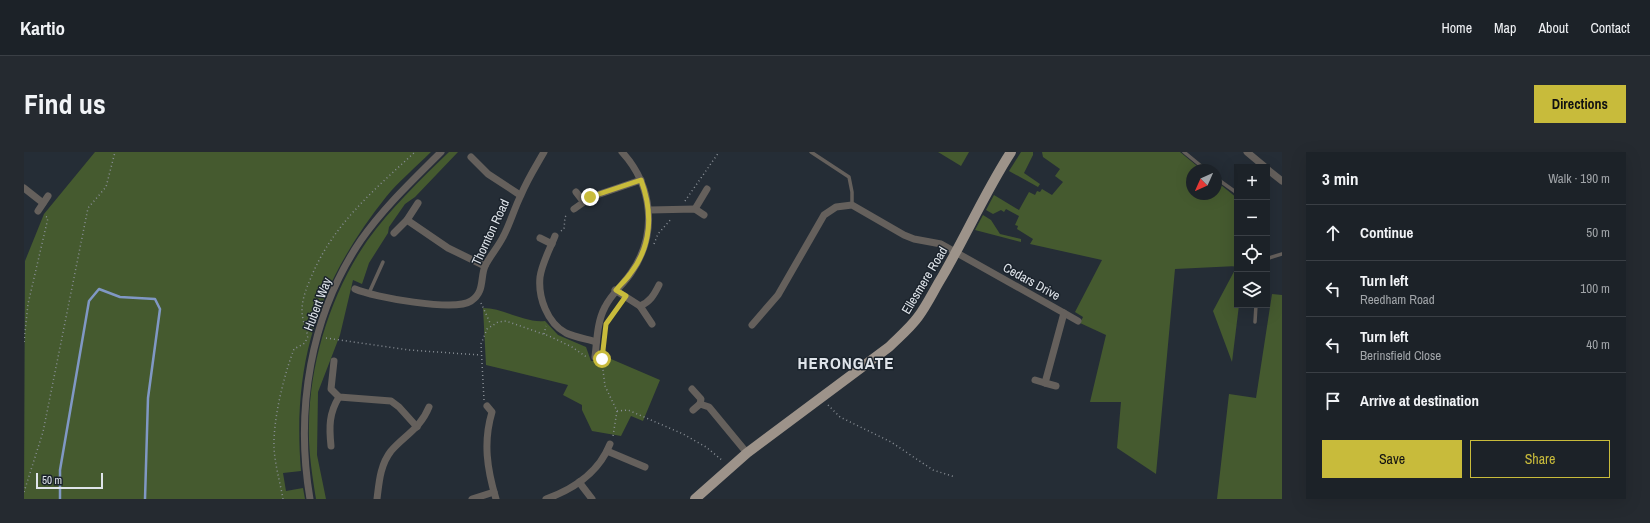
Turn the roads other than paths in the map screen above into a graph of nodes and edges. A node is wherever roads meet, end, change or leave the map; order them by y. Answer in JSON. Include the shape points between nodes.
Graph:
{"nodes":[{"id":1,"x":441,"y":152,"type":"edge"},
{"id":2,"x":544,"y":152,"type":"edge"},
{"id":3,"x":622,"y":152,"type":"edge"},
{"id":4,"x":811,"y":152,"type":"edge"},
{"id":5,"x":1011,"y":152,"type":"edge"},
{"id":6,"x":1184,"y":152,"type":"edge"},
{"id":7,"x":1247,"y":152,"type":"edge"},
{"id":8,"x":471,"y":157,"type":"dead end"},
{"id":9,"x":1199,"y":164,"type":"edge"},
{"id":10,"x":1261,"y":164,"type":"edge"},
{"id":11,"x":1270,"y":171,"type":"edge"},
{"id":12,"x":641,"y":180,"type":"junction"},
{"id":13,"x":1282,"y":181,"type":"edge"},
{"id":14,"x":1222,"y":182,"type":"edge"},
{"id":15,"x":24,"y":188,"type":"edge"},
{"id":16,"x":707,"y":189,"type":"dead end"},
{"id":17,"x":1234,"y":191,"type":"edge"},
{"id":18,"x":576,"y":192,"type":"dead end"},
{"id":19,"x":520,"y":195,"type":"junction"},
{"id":20,"x":48,"y":196,"type":"dead end"},
{"id":21,"x":583,"y":201,"type":"junction"},
{"id":22,"x":44,"y":203,"type":"junction"},
{"id":23,"x":418,"y":203,"type":"dead end"},
{"id":24,"x":852,"y":205,"type":"junction"},
{"id":25,"x":574,"y":209,"type":"road end"},
{"id":26,"x":695,"y":209,"type":"junction"},
{"id":27,"x":650,"y":210,"type":"junction"},
{"id":28,"x":38,"y":211,"type":"road end"},
{"id":29,"x":704,"y":215,"type":"dead end"},
{"id":30,"x":407,"y":220,"type":"junction"},
{"id":31,"x":394,"y":234,"type":"dead end"},
{"id":32,"x":555,"y":236,"type":"road end"},
{"id":33,"x":540,"y":238,"type":"dead end"},
{"id":34,"x":552,"y":244,"type":"junction"},
{"id":35,"x":956,"y":252,"type":"junction"},
{"id":36,"x":1282,"y":254,"type":"edge"},
{"id":37,"x":1270,"y":258,"type":"edge"},
{"id":38,"x":383,"y":262,"type":"dead end"},
{"id":39,"x":485,"y":266,"type":"junction"},
{"id":40,"x":659,"y":286,"type":"dead end"},
{"id":41,"x":355,"y":289,"type":"dead end"},
{"id":42,"x":616,"y":290,"type":"junction"},
{"id":43,"x":368,"y":294,"type":"junction"},
{"id":44,"x":640,"y":306,"type":"junction"},
{"id":45,"x":1256,"y":308,"type":"edge"},
{"id":46,"x":1064,"y":313,"type":"junction"},
{"id":47,"x":1078,"y":321,"type":"dead end"},
{"id":48,"x":1254,"y":322,"type":"dead end"},
{"id":49,"x":652,"y":324,"type":"dead end"},
{"id":50,"x":752,"y":325,"type":"dead end"},
{"id":51,"x":596,"y":342,"type":"junction"},
{"id":52,"x":597,"y":358,"type":"road end"},
{"id":53,"x":334,"y":361,"type":"dead end"},
{"id":54,"x":1035,"y":380,"type":"dead end"},
{"id":55,"x":1045,"y":383,"type":"junction"},
{"id":56,"x":1056,"y":386,"type":"dead end"},
{"id":57,"x":692,"y":389,"type":"dead end"},
{"id":58,"x":339,"y":397,"type":"junction"},
{"id":59,"x":700,"y":404,"type":"junction"},
{"id":60,"x":487,"y":406,"type":"road end"},
{"id":61,"x":429,"y":407,"type":"dead end"},
{"id":62,"x":693,"y":410,"type":"dead end"},
{"id":63,"x":417,"y":427,"type":"junction"},
{"id":64,"x":331,"y":446,"type":"dead end"},
{"id":65,"x":747,"y":452,"type":"junction"},
{"id":66,"x":645,"y":467,"type":"dead end"},
{"id":67,"x":579,"y":482,"type":"junction"},
{"id":68,"x":495,"y":495,"type":"edge"},
{"id":69,"x":310,"y":499,"type":"edge"},
{"id":70,"x":377,"y":499,"type":"edge"},
{"id":71,"x":472,"y":499,"type":"edge"},
{"id":72,"x":546,"y":499,"type":"edge"},
{"id":73,"x":592,"y":499,"type":"edge"},
{"id":74,"x":695,"y":499,"type":"edge"}],
"edges":[{"from":1,"to":69,"type":"street","name":"Hubert Way","via":[[402,190],[361,240],[333,292],[317,336],[308,379],[304,418],[306,474]]},
{"from":2,"to":19,"type":"street","name":"Thornton Road"},
{"from":3,"to":12,"type":"street","via":[[631,161]]},
{"from":4,"to":24,"type":"lane","via":[[850,177]]},
{"from":5,"to":35,"type":"main road","name":"Ellesmere Road","via":[[991,184]]},
{"from":6,"to":9,"type":"lane"},
{"from":7,"to":10,"type":"street"},
{"from":8,"to":19,"type":"street","via":[[488,174]]},
{"from":11,"to":13,"type":"street"},
{"from":12,"to":21,"type":"street"},
{"from":12,"to":27,"type":"street"},
{"from":14,"to":17,"type":"lane"},
{"from":15,"to":22,"type":"street"},
{"from":16,"to":26,"type":"street"},
{"from":18,"to":21,"type":"street"},
{"from":19,"to":39,"type":"street","name":"Thornton Road","via":[[503,237]]},
{"from":20,"to":22,"type":"street"},
{"from":21,"to":25,"type":"street"},
{"from":22,"to":28,"type":"street"},
{"from":23,"to":30,"type":"street"},
{"from":24,"to":35,"type":"street","name":"Cedars Drive","via":[[904,235],[941,244]]},
{"from":24,"to":50,"type":"street","via":[[836,206],[824,215],[778,295]]},
{"from":26,"to":27,"type":"street"},
{"from":26,"to":29,"type":"street"},
{"from":27,"to":42,"type":"street","via":[[648,236],[642,253],[630,274]]},
{"from":30,"to":31,"type":"street"},
{"from":30,"to":39,"type":"street","via":[[448,248]]},
{"from":32,"to":34,"type":"street"},
{"from":33,"to":34,"type":"street"},
{"from":34,"to":51,"type":"street","via":[[540,276],[546,312],[554,324],[564,332]]},
{"from":35,"to":46,"type":"street","name":"Cedars Drive"},
{"from":35,"to":65,"type":"main road","name":"Ellesmere Road","via":[[919,315],[907,330],[889,347]]},
{"from":36,"to":37,"type":"lane"},
{"from":38,"to":43,"type":"lane"},
{"from":39,"to":43,"type":"street","name":"Thornton Road","via":[[482,286],[469,302],[451,305]]},
{"from":40,"to":44,"type":"street","via":[[652,298]]},
{"from":41,"to":43,"type":"street"},
{"from":42,"to":44,"type":"street"},
{"from":42,"to":51,"type":"street","via":[[605,307]]},
{"from":44,"to":49,"type":"street"},
{"from":45,"to":48,"type":"lane"},
{"from":46,"to":47,"type":"street"},
{"from":46,"to":55,"type":"street","name":"Cedars Drive"},
{"from":51,"to":52,"type":"street"},
{"from":53,"to":58,"type":"street","via":[[331,389]]},
{"from":54,"to":55,"type":"street"},
{"from":55,"to":56,"type":"street"},
{"from":57,"to":59,"type":"street","via":[[701,399]]},
{"from":58,"to":63,"type":"street","via":[[391,401]]},
{"from":58,"to":64,"type":"street","via":[[330,417]]},
{"from":59,"to":62,"type":"street"},
{"from":59,"to":65,"type":"street","via":[[714,412]]},
{"from":60,"to":68,"type":"street","via":[[492,412],[486,446],[487,465]]},
{"from":61,"to":63,"type":"street"},
{"from":63,"to":70,"type":"street","via":[[385,460]]},
{"from":65,"to":74,"type":"main road","name":"Ellesmere Road"},
{"from":66,"to":67,"type":"street","via":[[609,447],[592,472]]},
{"from":67,"to":72,"type":"street"},
{"from":67,"to":73,"type":"street"},
{"from":68,"to":71,"type":"street"}]}
